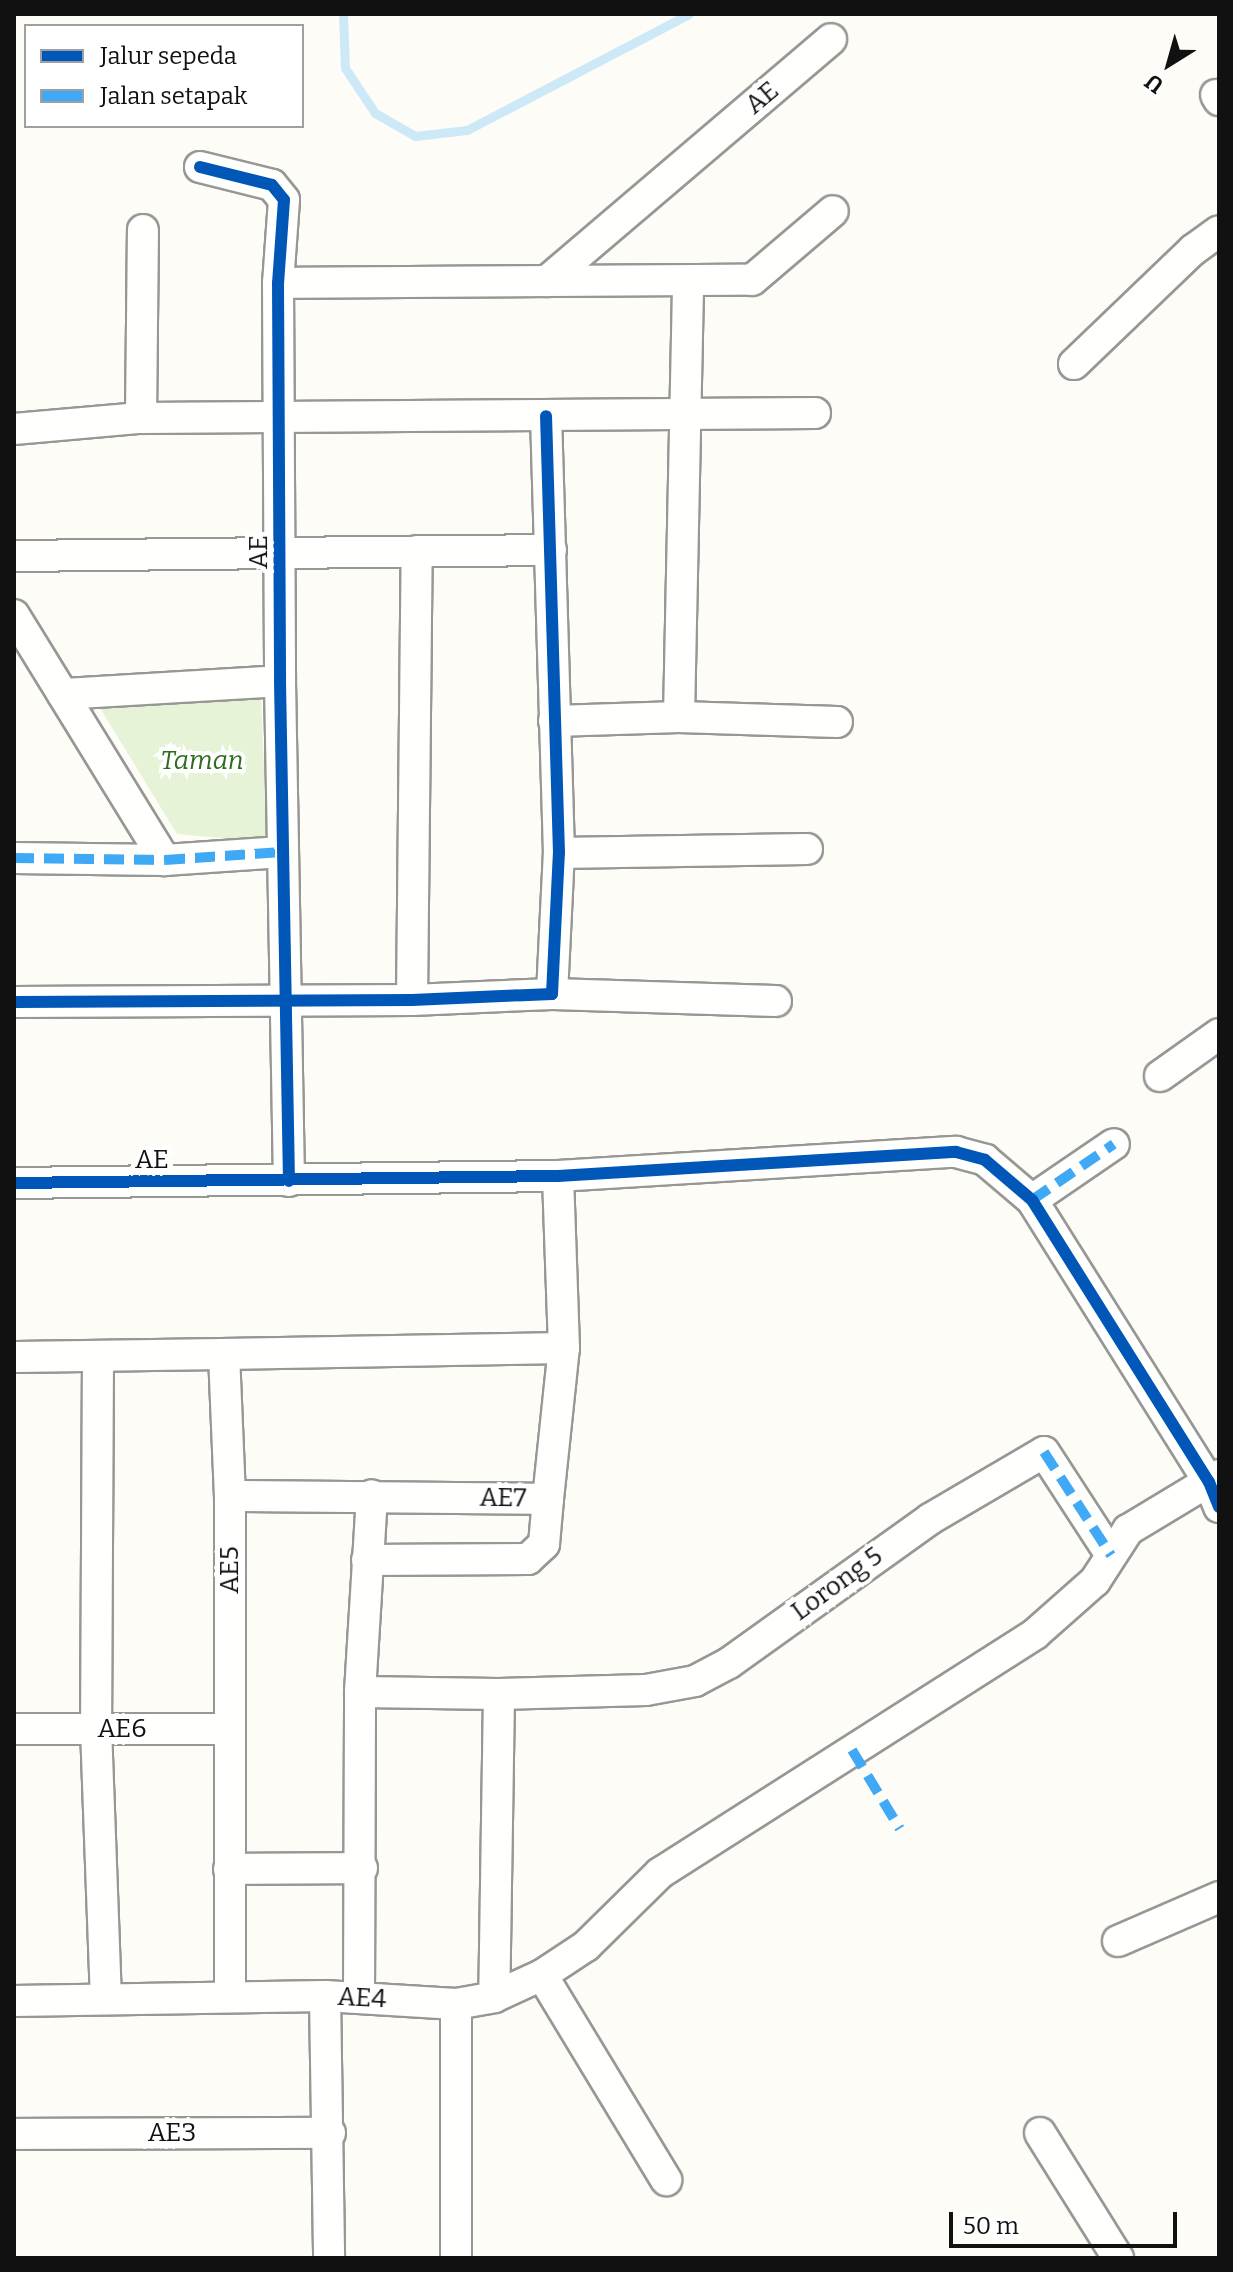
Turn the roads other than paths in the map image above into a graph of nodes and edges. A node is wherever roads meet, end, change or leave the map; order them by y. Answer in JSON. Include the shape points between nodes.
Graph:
{"nodes":[{"id":1,"x":831,"y":39,"type":"dead end"},
{"id":2,"x":200,"y":167,"type":"dead end"},
{"id":3,"x":833,"y":211,"type":"dead end"},
{"id":4,"x":143,"y":230,"type":"dead end"},
{"id":5,"x":1219,"y":231,"type":"edge"},
{"id":6,"x":547,"y":281,"type":"junction"},
{"id":7,"x":688,"y":281,"type":"junction"},
{"id":8,"x":278,"y":283,"type":"junction"},
{"id":9,"x":1074,"y":364,"type":"dead end"},
{"id":10,"x":682,"y":413,"type":"junction"},
{"id":11,"x":815,"y":413,"type":"dead end"},
{"id":12,"x":546,"y":416,"type":"junction"},
{"id":13,"x":141,"y":418,"type":"junction"},
{"id":14,"x":281,"y":418,"type":"junction"},
{"id":15,"x":14,"y":429,"type":"edge"},
{"id":16,"x":551,"y":550,"type":"junction"},
{"id":17,"x":417,"y":551,"type":"junction"},
{"id":18,"x":281,"y":552,"type":"junction"},
{"id":19,"x":14,"y":556,"type":"edge"},
{"id":20,"x":14,"y":615,"type":"edge"},
{"id":21,"x":280,"y":681,"type":"junction"},
{"id":22,"x":63,"y":694,"type":"junction"},
{"id":23,"x":679,"y":717,"type":"junction"},
{"id":24,"x":554,"y":721,"type":"junction"},
{"id":25,"x":837,"y":722,"type":"dead end"},
{"id":26,"x":807,"y":849,"type":"dead end"},
{"id":27,"x":282,"y":852,"type":"junction"},
{"id":28,"x":559,"y":853,"type":"junction"},
{"id":29,"x":14,"y":858,"type":"edge"},
{"id":30,"x":165,"y":860,"type":"junction"},
{"id":31,"x":552,"y":994,"type":"junction"},
{"id":32,"x":283,"y":999,"type":"junction"},
{"id":33,"x":412,"y":1000,"type":"junction"},
{"id":34,"x":776,"y":1001,"type":"dead end"},
{"id":35,"x":14,"y":1002,"type":"edge"},
{"id":36,"x":1219,"y":1034,"type":"edge"},
{"id":37,"x":1160,"y":1076,"type":"dead end"},
{"id":38,"x":1114,"y":1144,"type":"dead end"},
{"id":39,"x":558,"y":1176,"type":"junction"},
{"id":40,"x":289,"y":1181,"type":"junction"},
{"id":41,"x":14,"y":1183,"type":"edge"},
{"id":42,"x":1032,"y":1200,"type":"junction"},
{"id":43,"x":564,"y":1348,"type":"junction"},
{"id":44,"x":224,"y":1354,"type":"junction"},
{"id":45,"x":98,"y":1356,"type":"junction"},
{"id":46,"x":14,"y":1357,"type":"edge"},
{"id":47,"x":1216,"y":1488,"type":"edge"},
{"id":48,"x":372,"y":1495,"type":"junction"},
{"id":49,"x":230,"y":1496,"type":"junction"},
{"id":50,"x":548,"y":1499,"type":"junction"},
{"id":51,"x":1111,"y":1555,"type":"junction"},
{"id":52,"x":367,"y":1560,"type":"junction"},
{"id":53,"x":360,"y":1692,"type":"junction"},
{"id":54,"x":499,"y":1694,"type":"junction"},
{"id":55,"x":96,"y":1728,"type":"junction"},
{"id":56,"x":14,"y":1729,"type":"edge"},
{"id":57,"x":230,"y":1729,"type":"junction"},
{"id":58,"x":362,"y":1868,"type":"junction"},
{"id":59,"x":229,"y":1869,"type":"junction"},
{"id":60,"x":1219,"y":1897,"type":"edge"},
{"id":61,"x":1118,"y":1941,"type":"dead end"},
{"id":62,"x":542,"y":1975,"type":"junction"},
{"id":63,"x":230,"y":1996,"type":"junction"},
{"id":64,"x":325,"y":1996,"type":"junction"},
{"id":65,"x":359,"y":1996,"type":"junction"},
{"id":66,"x":494,"y":1997,"type":"junction"},
{"id":67,"x":106,"y":1999,"type":"junction"},
{"id":68,"x":14,"y":2001,"type":"edge"},
{"id":69,"x":456,"y":2004,"type":"junction"},
{"id":70,"x":330,"y":2133,"type":"junction"},
{"id":71,"x":1040,"y":2133,"type":"dead end"},
{"id":72,"x":14,"y":2134,"type":"edge"},
{"id":73,"x":666,"y":2180,"type":"dead end"},
{"id":74,"x":329,"y":2258,"type":"edge"},
{"id":75,"x":456,"y":2258,"type":"edge"},
{"id":76,"x":1118,"y":2258,"type":"edge"}],
"edges":[{"from":1,"to":6,"type":"street","name":"AE"},
{"from":2,"to":8,"type":"street","name":"AE","via":[[281,192]]},
{"from":3,"to":7,"type":"street","via":[[759,276]]},
{"from":4,"to":13,"type":"street"},
{"from":5,"to":9,"type":"street"},
{"from":6,"to":7,"type":"street"},
{"from":6,"to":8,"type":"street"},
{"from":7,"to":10,"type":"street"},
{"from":8,"to":14,"type":"street","name":"AE"},
{"from":10,"to":11,"type":"street"},
{"from":10,"to":12,"type":"street"},
{"from":10,"to":23,"type":"street"},
{"from":12,"to":14,"type":"street"},
{"from":12,"to":16,"type":"street"},
{"from":13,"to":14,"type":"street"},
{"from":13,"to":15,"type":"street"},
{"from":14,"to":18,"type":"street","name":"AE"},
{"from":16,"to":17,"type":"street","name":"AE"},
{"from":16,"to":24,"type":"street"},
{"from":17,"to":18,"type":"street","name":"AE"},
{"from":17,"to":33,"type":"street"},
{"from":18,"to":19,"type":"street"},
{"from":18,"to":21,"type":"street","name":"AE"},
{"from":20,"to":22,"type":"street"},
{"from":21,"to":22,"type":"street"},
{"from":21,"to":27,"type":"street","name":"AE"},
{"from":22,"to":30,"type":"street"},
{"from":23,"to":24,"type":"street"},
{"from":23,"to":25,"type":"street"},
{"from":24,"to":28,"type":"street"},
{"from":26,"to":28,"type":"street"},
{"from":27,"to":30,"type":"street"},
{"from":27,"to":32,"type":"street","name":"AE"},
{"from":28,"to":31,"type":"street"},
{"from":29,"to":30,"type":"street"},
{"from":31,"to":33,"type":"street"},
{"from":31,"to":34,"type":"street"},
{"from":32,"to":33,"type":"street"},
{"from":32,"to":35,"type":"street"},
{"from":32,"to":40,"type":"street","name":"AE"},
{"from":36,"to":37,"type":"street"},
{"from":38,"to":42,"type":"street"},
{"from":39,"to":40,"type":"street","name":"AE"},
{"from":39,"to":42,"type":"street","name":"AE","via":[[956,1152],[985,1160]]},
{"from":39,"to":43,"type":"street","name":"AE7"},
{"from":40,"to":41,"type":"street","name":"AE"},
{"from":42,"to":47,"type":"street","name":"AE"},
{"from":43,"to":44,"type":"street"},
{"from":43,"to":50,"type":"street","name":"AE7"},
{"from":44,"to":45,"type":"street"},
{"from":44,"to":49,"type":"street","name":"AE5"},
{"from":45,"to":46,"type":"street"},
{"from":45,"to":55,"type":"street"},
{"from":47,"to":51,"type":"street","name":"AE4","via":[[1128,1530]]},
{"from":48,"to":49,"type":"street","name":"AE7"},
{"from":48,"to":50,"type":"street","name":"AE7"},
{"from":48,"to":52,"type":"street"},
{"from":49,"to":57,"type":"street","name":"AE5"},
{"from":50,"to":52,"type":"street","via":[[544,1544],[528,1559]]},
{"from":51,"to":54,"type":"street","name":"Lorong 5","via":[[1044,1452],[930,1519],[729,1663],[695,1681],[646,1690]]},
{"from":51,"to":62,"type":"street","name":"AE4","via":[[1084,1594],[1035,1634],[660,1873],[586,1946]]},
{"from":52,"to":53,"type":"street"},
{"from":53,"to":54,"type":"street"},
{"from":53,"to":58,"type":"street"},
{"from":54,"to":66,"type":"street"},
{"from":55,"to":56,"type":"street","name":"AE6"},
{"from":55,"to":57,"type":"street","name":"AE6"},
{"from":55,"to":67,"type":"street"},
{"from":57,"to":59,"type":"street","name":"AE5"},
{"from":58,"to":59,"type":"street"},
{"from":58,"to":65,"type":"street"},
{"from":59,"to":63,"type":"street","name":"AE5"},
{"from":60,"to":61,"type":"street"},
{"from":62,"to":66,"type":"street","name":"AE4"},
{"from":62,"to":73,"type":"street"},
{"from":63,"to":64,"type":"street","name":"AE4"},
{"from":63,"to":67,"type":"street","name":"AE4"},
{"from":64,"to":65,"type":"street","name":"AE4"},
{"from":64,"to":70,"type":"street"},
{"from":65,"to":69,"type":"street","name":"AE4"},
{"from":66,"to":69,"type":"street","name":"AE4"},
{"from":67,"to":68,"type":"street","name":"AE4"},
{"from":69,"to":75,"type":"street"},
{"from":70,"to":72,"type":"street","name":"AE3"},
{"from":70,"to":74,"type":"street"},
{"from":71,"to":76,"type":"street"}]}
